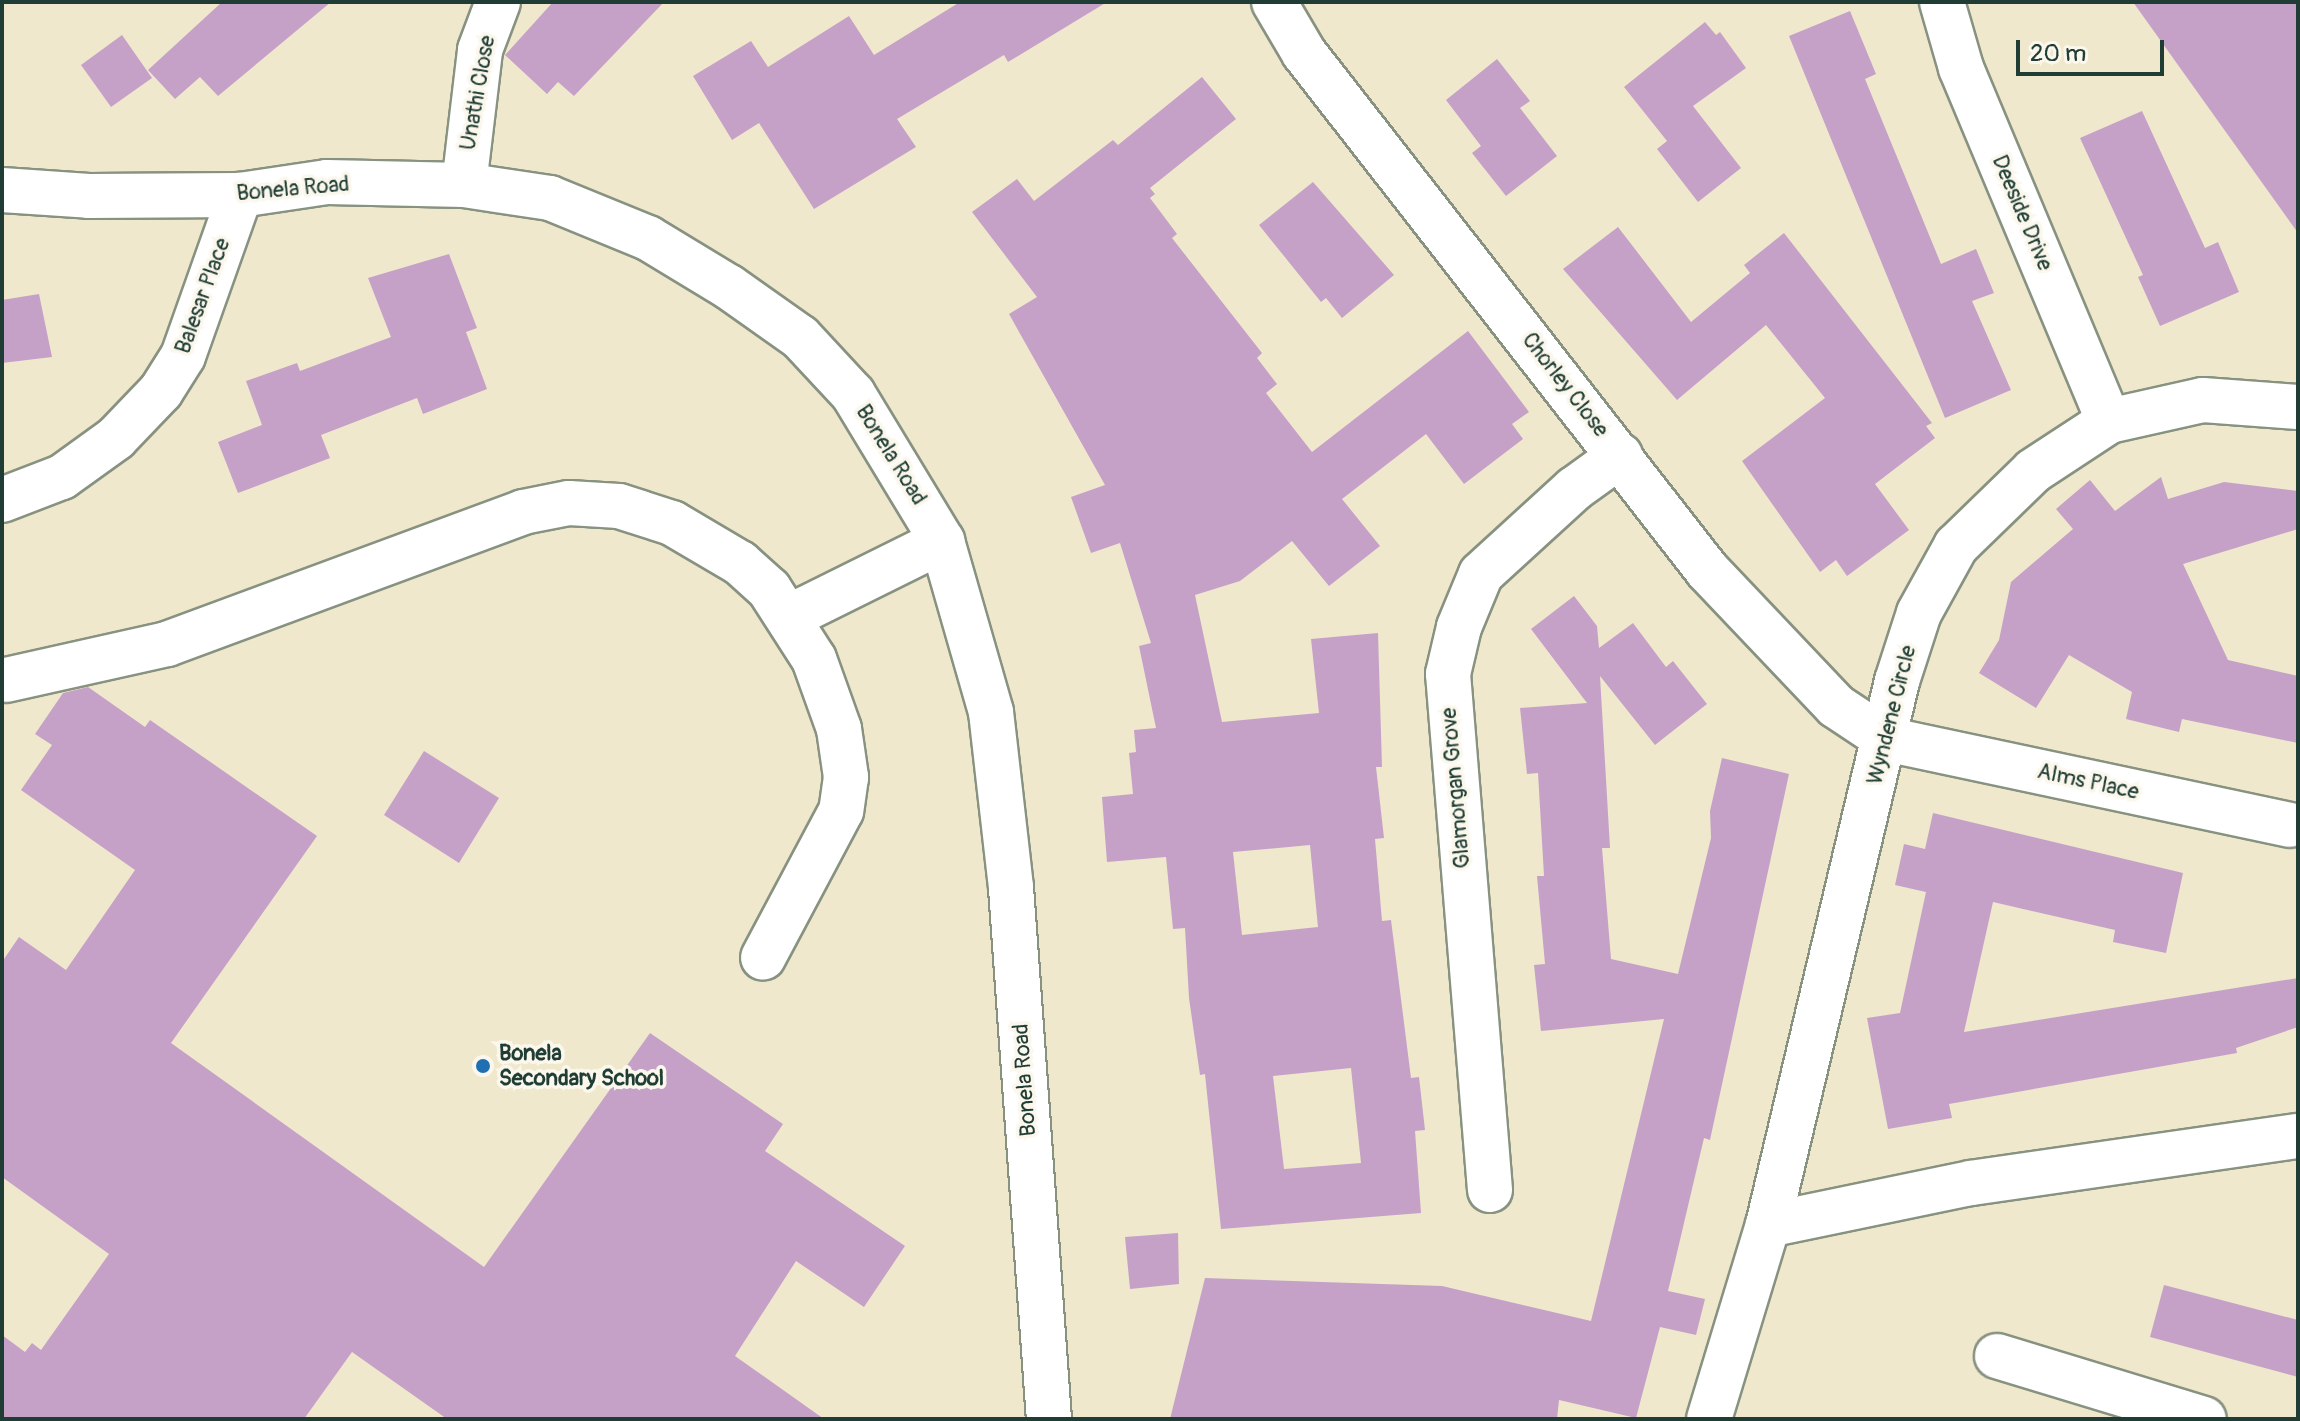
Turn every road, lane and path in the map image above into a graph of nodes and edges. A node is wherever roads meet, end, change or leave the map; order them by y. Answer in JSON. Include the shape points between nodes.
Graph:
{"nodes":[{"id":1,"x":498,"y":2,"type":"edge"},
{"id":2,"x":1274,"y":2,"type":"edge"},
{"id":3,"x":1942,"y":2,"type":"edge"},
{"id":4,"x":464,"y":185,"type":"junction"},
{"id":5,"x":2,"y":190,"type":"edge"},
{"id":6,"x":240,"y":195,"type":"junction"},
{"id":7,"x":2298,"y":407,"type":"edge"},
{"id":8,"x":2109,"y":421,"type":"junction"},
{"id":9,"x":1620,"y":456,"type":"junction"},
{"id":10,"x":2,"y":500,"type":"edge"},
{"id":11,"x":942,"y":541,"type":"junction"},
{"id":12,"x":789,"y":617,"type":"junction"},
{"id":13,"x":6,"y":680,"type":"dead end"},
{"id":14,"x":1886,"y":739,"type":"junction"},
{"id":15,"x":2290,"y":825,"type":"dead end"},
{"id":16,"x":763,"y":958,"type":"dead end"},
{"id":17,"x":2298,"y":1136,"type":"edge"},
{"id":18,"x":1490,"y":1190,"type":"dead end"},
{"id":19,"x":1768,"y":1225,"type":"junction"},
{"id":20,"x":1997,"y":1356,"type":"dead end"},
{"id":21,"x":1049,"y":1419,"type":"edge"},
{"id":22,"x":1709,"y":1419,"type":"edge"},
{"id":23,"x":2204,"y":1419,"type":"edge"}],
"edges":[{"from":1,"to":4,"type":"street","name":"Unathi Close","via":[[480,50]]},
{"from":2,"to":9,"type":"street","name":"Chorley Close","via":[[1304,53]]},
{"from":3,"to":8,"type":"street","name":"Deeside Drive","via":[[1961,68]]},
{"from":4,"to":6,"type":"street","name":"Bonela Road","via":[[327,182]]},
{"from":4,"to":11,"type":"street","name":"Bonela Road","via":[[550,198],[648,238],[800,337],[853,394]]},
{"from":5,"to":6,"type":"street","name":"Bonela Road","via":[[89,196]]},
{"from":6,"to":10,"type":"street","name":"Balesar Place","via":[[183,356],[161,391],[116,438],[62,477]]},
{"from":7,"to":8,"type":"street","name":"Wyndene Circle","via":[[2203,400]]},
{"from":8,"to":14,"type":"street","name":"Wyndene Circle","via":[[2033,471],[1956,546],[1919,613],[1897,681]]},
{"from":9,"to":14,"type":"street","name":"Chorley Close","via":[[1770,642],[1836,706]]},
{"from":9,"to":18,"type":"street","name":"Glamorgan Grove","via":[[1574,489],[1481,574],[1459,627],[1448,674]]},
{"from":11,"to":12,"type":"street"},
{"from":11,"to":21,"type":"street","name":"Bonela Road","via":[[991,712],[1011,888]]},
{"from":12,"to":13,"type":"street","via":[[740,563],[672,523],[619,506],[569,503],[523,512],[167,644]]},
{"from":12,"to":16,"type":"street","via":[[814,659],[839,729],[846,777],[831,838]]},
{"from":14,"to":15,"type":"street","name":"Alms Place"},
{"from":14,"to":19,"type":"street","name":"Wyndene Circle"},
{"from":17,"to":19,"type":"street","via":[[1971,1183]]},
{"from":19,"to":22,"type":"street","name":"Wyndene Circle"},
{"from":20,"to":23,"type":"street"}]}
